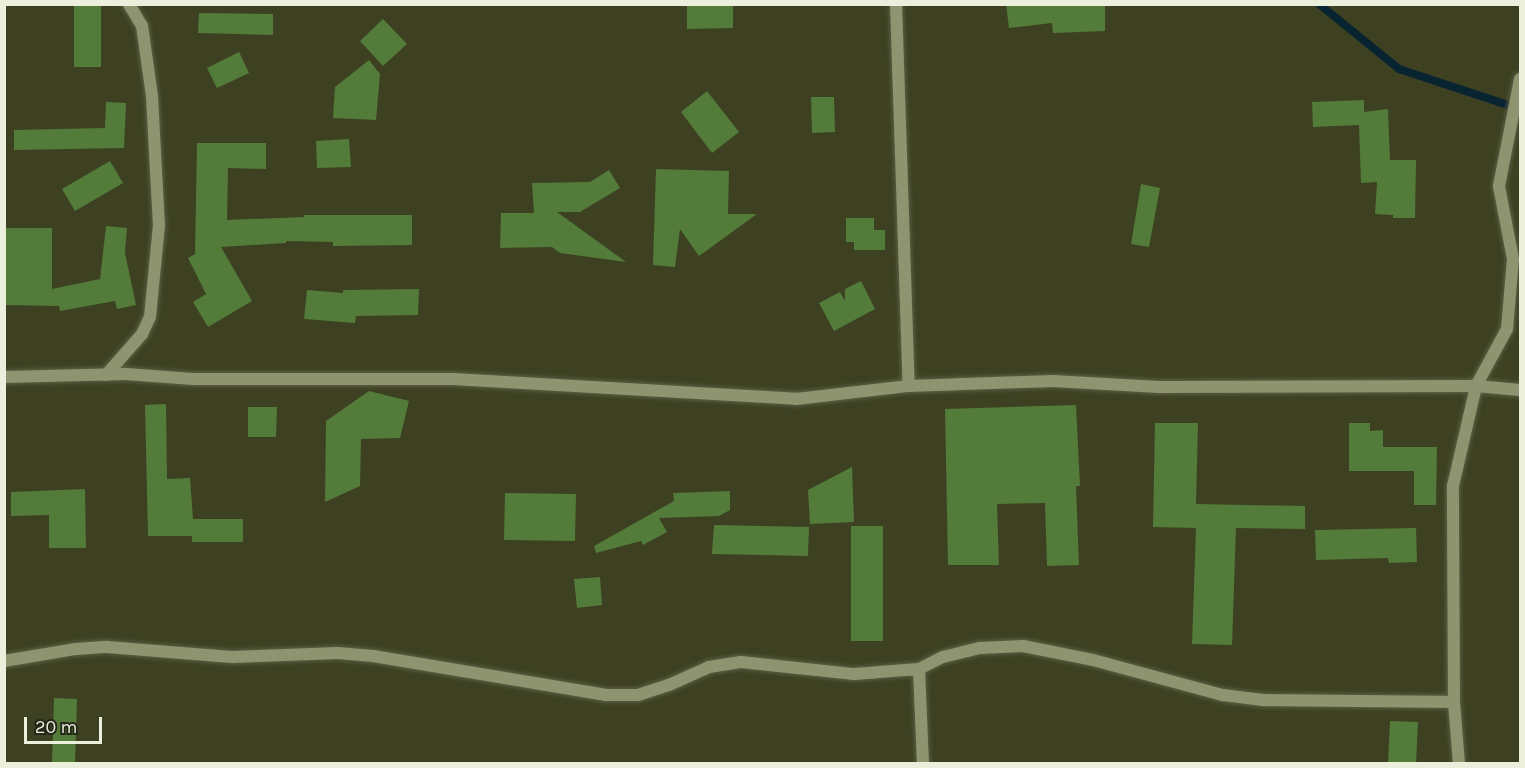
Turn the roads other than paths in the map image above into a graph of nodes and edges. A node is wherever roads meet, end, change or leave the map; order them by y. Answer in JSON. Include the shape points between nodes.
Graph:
{"nodes":[{"id":1,"x":129,"y":4,"type":"edge"},
{"id":2,"x":896,"y":4,"type":"edge"},
{"id":3,"x":1521,"y":79,"type":"edge"},
{"id":4,"x":106,"y":375,"type":"junction"},
{"id":5,"x":4,"y":377,"type":"edge"},
{"id":6,"x":909,"y":386,"type":"junction"},
{"id":7,"x":1476,"y":386,"type":"junction"},
{"id":8,"x":1521,"y":390,"type":"edge"},
{"id":9,"x":4,"y":662,"type":"edge"},
{"id":10,"x":919,"y":669,"type":"junction"},
{"id":11,"x":1454,"y":702,"type":"junction"},
{"id":12,"x":922,"y":764,"type":"edge"},
{"id":13,"x":1459,"y":764,"type":"edge"}],
"edges":[{"from":1,"to":4,"type":"street","via":[[142,26],[152,96],[159,226],[150,317],[142,334]]},
{"from":2,"to":6,"type":"street"},
{"from":3,"to":7,"type":"street","via":[[1499,186],[1513,259],[1507,329]]},
{"from":4,"to":5,"type":"street"},
{"from":4,"to":6,"type":"street","via":[[453,379],[796,399]]},
{"from":6,"to":7,"type":"street","via":[[1053,381],[1159,387]]},
{"from":7,"to":8,"type":"street"},
{"from":7,"to":11,"type":"street","via":[[1454,486]]},
{"from":9,"to":10,"type":"street","via":[[107,647],[231,657],[338,653],[605,695],[638,695],[709,667],[741,662],[854,674]]},
{"from":10,"to":11,"type":"street","via":[[943,657],[980,648],[1023,646],[1093,660],[1223,695],[1263,700]]},
{"from":10,"to":12,"type":"street"},
{"from":11,"to":13,"type":"street"}]}
